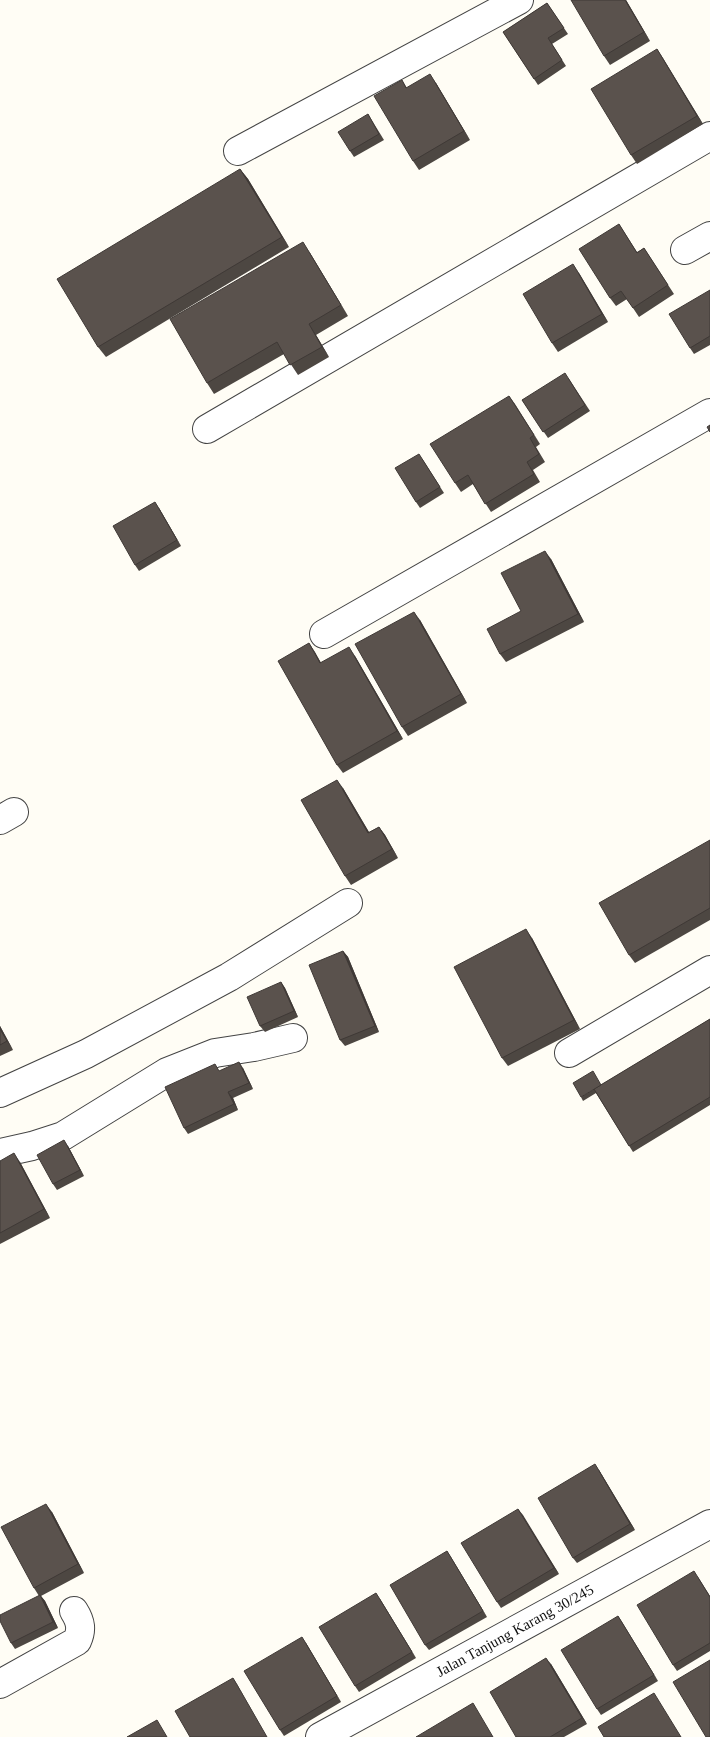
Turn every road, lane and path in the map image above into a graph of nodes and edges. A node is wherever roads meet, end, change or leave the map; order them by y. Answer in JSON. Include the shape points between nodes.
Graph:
{"nodes":[{"id":1,"x":519,"y":0,"type":"edge"},
{"id":2,"x":710,"y":136,"type":"edge"},
{"id":3,"x":238,"y":151,"type":"dead end"},
{"id":4,"x":710,"y":236,"type":"edge"},
{"id":5,"x":685,"y":250,"type":"dead end"},
{"id":6,"x":710,"y":413,"type":"edge"},
{"id":7,"x":207,"y":429,"type":"dead end"},
{"id":8,"x":324,"y":634,"type":"dead end"},
{"id":9,"x":348,"y":904,"type":"dead end"},
{"id":10,"x":710,"y":970,"type":"edge"},
{"id":11,"x":293,"y":1038,"type":"dead end"},
{"id":12,"x":570,"y":1053,"type":"dead end"},
{"id":13,"x":0,"y":1093,"type":"edge"},
{"id":14,"x":0,"y":1153,"type":"edge"},
{"id":15,"x":710,"y":1524,"type":"edge"},
{"id":16,"x":74,"y":1611,"type":"dead end"},
{"id":17,"x":0,"y":1684,"type":"edge"},
{"id":18,"x":320,"y":1737,"type":"edge"}],
"edges":[{"from":1,"to":3,"type":"street"},
{"from":2,"to":7,"type":"street"},
{"from":4,"to":5,"type":"street"},
{"from":6,"to":8,"type":"street"},
{"from":9,"to":13,"type":"street","via":[[229,976],[86,1054]]},
{"from":10,"to":12,"type":"street"},
{"from":11,"to":14,"type":"street","via":[[207,1056],[167,1072],[63,1136]]},
{"from":15,"to":18,"type":"street","name":"Jalan Tanjung Karang 30/245"},
{"from":16,"to":17,"type":"street","via":[[80,1622],[77,1641]]}]}
